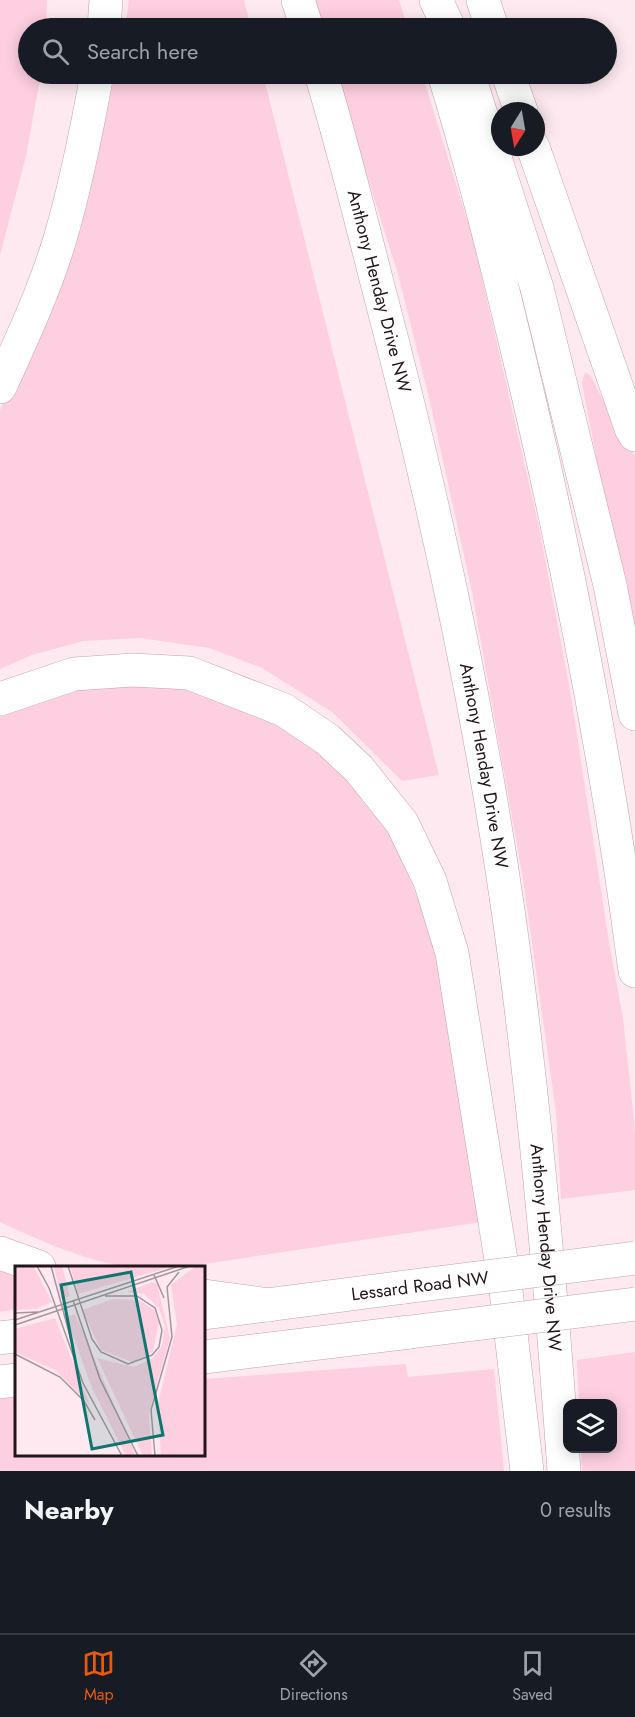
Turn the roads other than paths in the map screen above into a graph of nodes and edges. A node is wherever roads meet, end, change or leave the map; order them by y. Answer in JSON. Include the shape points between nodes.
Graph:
{"nodes":[{"id":1,"x":106,"y":0,"type":"edge"},
{"id":2,"x":298,"y":0,"type":"edge"},
{"id":3,"x":421,"y":0,"type":"edge"},
{"id":4,"x":436,"y":0,"type":"edge"},
{"id":5,"x":483,"y":0,"type":"edge"},
{"id":6,"x":105,"y":18,"type":"edge"},
{"id":7,"x":304,"y":18,"type":"edge"},
{"id":8,"x":427,"y":18,"type":"edge"},
{"id":9,"x":444,"y":18,"type":"edge"},
{"id":10,"x":489,"y":18,"type":"edge"},
{"id":11,"x":95,"y":84,"type":"edge"},
{"id":12,"x":324,"y":84,"type":"edge"},
{"id":13,"x":447,"y":84,"type":"edge"},
{"id":14,"x":471,"y":84,"type":"edge"},
{"id":15,"x":512,"y":84,"type":"edge"},
{"id":16,"x":518,"y":102,"type":"edge"},
{"id":17,"x":536,"y":156,"type":"edge"},
{"id":18,"x":0,"y":387,"type":"edge"},
{"id":19,"x":635,"y":435,"type":"edge"},
{"id":20,"x":0,"y":699,"type":"edge"},
{"id":21,"x":635,"y":714,"type":"edge"},
{"id":22,"x":635,"y":971,"type":"edge"},
{"id":23,"x":0,"y":1253,"type":"edge"},
{"id":24,"x":635,"y":1258,"type":"edge"},
{"id":25,"x":36,"y":1266,"type":"edge"},
{"id":26,"x":206,"y":1296,"type":"edge"},
{"id":27,"x":635,"y":1304,"type":"edge"},
{"id":28,"x":269,"y":1305,"type":"junction"},
{"id":29,"x":206,"y":1313,"type":"edge"},
{"id":30,"x":15,"y":1336,"type":"edge"},
{"id":31,"x":0,"y":1338,"type":"edge"},
{"id":32,"x":206,"y":1357,"type":"edge"},
{"id":33,"x":15,"y":1380,"type":"edge"},
{"id":34,"x":0,"y":1382,"type":"edge"},
{"id":35,"x":527,"y":1471,"type":"edge"},
{"id":36,"x":564,"y":1471,"type":"edge"}],
"edges":[{"from":1,"to":6,"type":"main road"},
{"from":2,"to":7,"type":"main road"},
{"from":3,"to":8,"type":"main road"},
{"from":4,"to":9,"type":"main road"},
{"from":5,"to":10,"type":"main road"},
{"from":11,"to":18,"type":"main road","via":[[60,240]]},
{"from":12,"to":36,"type":"main road","name":"Anthony Henday Drive NW","via":[[411,413],[451,588],[482,750],[509,916],[537,1144]]},
{"from":13,"to":22,"type":"main road","via":[[508,309],[552,498],[592,701]]},
{"from":14,"to":21,"type":"main road","via":[[537,288],[610,585]]},
{"from":15,"to":16,"type":"main road"},
{"from":17,"to":19,"type":"main road"},
{"from":20,"to":35,"type":"main road","via":[[74,674],[133,670],[189,673],[284,710],[327,739],[359,769],[402,823],[430,881],[452,953],[506,1291]]},
{"from":23,"to":25,"type":"main road"},
{"from":24,"to":28,"type":"main road","name":"Lessard Road NW","bridge":true},
{"from":26,"to":28,"type":"main road"},
{"from":27,"to":32,"type":"main road","bridge":true},
{"from":28,"to":29,"type":"main road","name":"Lessard Road NW"},
{"from":30,"to":31,"type":"main road"},
{"from":33,"to":34,"type":"main road"}]}
